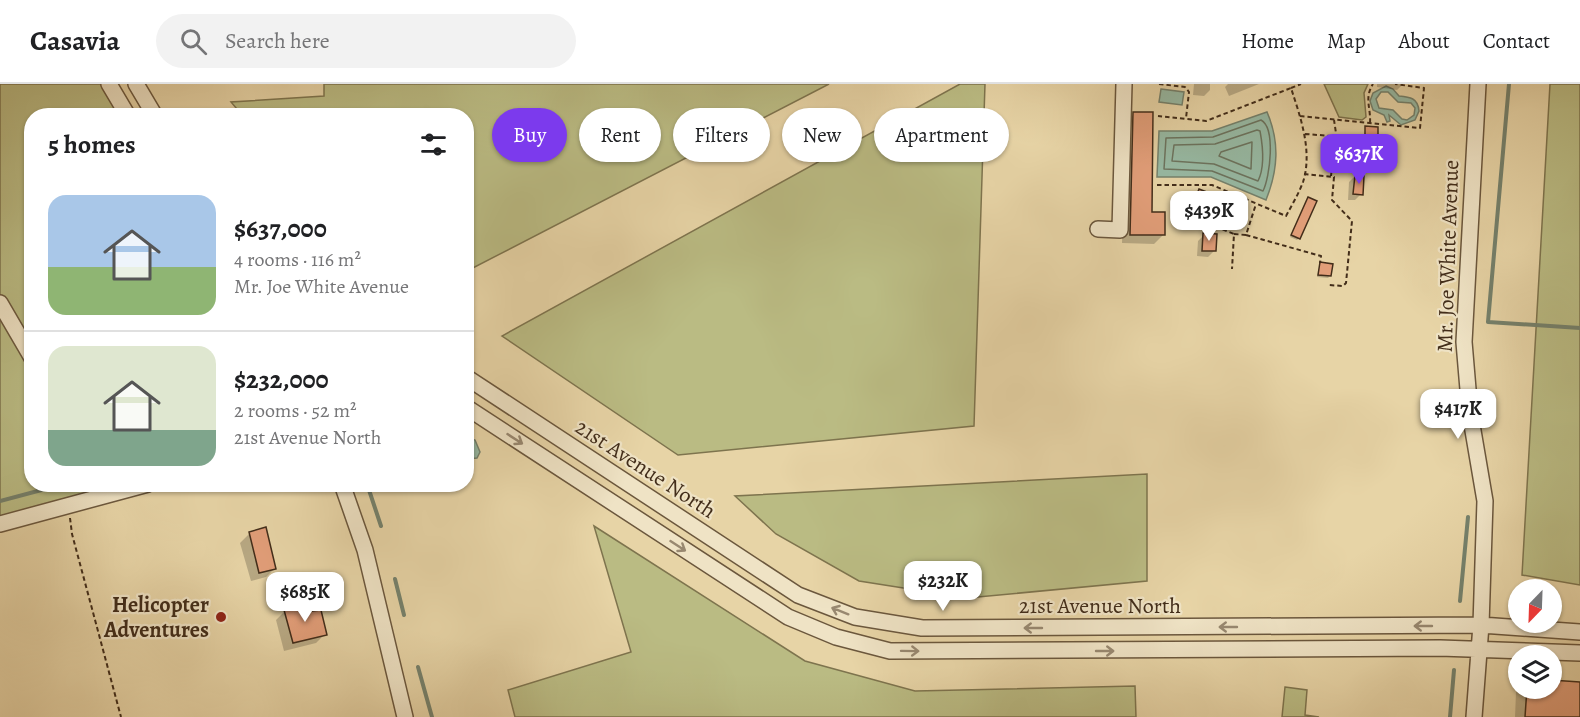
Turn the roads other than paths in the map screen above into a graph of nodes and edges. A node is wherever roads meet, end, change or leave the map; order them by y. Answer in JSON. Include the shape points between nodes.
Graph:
{"nodes":[{"id":1,"x":109,"y":84,"type":"edge"},
{"id":2,"x":136,"y":84,"type":"edge"},
{"id":3,"x":1124,"y":84,"type":"edge"},
{"id":4,"x":1478,"y":84,"type":"edge"},
{"id":5,"x":123,"y":108,"type":"edge"},
{"id":6,"x":150,"y":108,"type":"edge"},
{"id":7,"x":1098,"y":229,"type":"dead end"},
{"id":8,"x":0,"y":303,"type":"edge"},
{"id":9,"x":24,"y":344,"type":"edge"},
{"id":10,"x":474,"y":382,"type":"edge"},
{"id":11,"x":474,"y":412,"type":"edge"},
{"id":12,"x":119,"y":492,"type":"edge"},
{"id":13,"x":345,"y":492,"type":"edge"},
{"id":14,"x":0,"y":524,"type":"edge"},
{"id":15,"x":310,"y":581,"type":"dead end"},
{"id":16,"x":315,"y":602,"type":"dead end"},
{"id":17,"x":1481,"y":625,"type":"junction"},
{"id":18,"x":1580,"y":632,"type":"edge"},
{"id":19,"x":1479,"y":651,"type":"junction"},
{"id":20,"x":1580,"y":653,"type":"edge"},
{"id":21,"x":405,"y":717,"type":"edge"},
{"id":22,"x":1474,"y":717,"type":"edge"}],
"edges":[{"from":1,"to":5,"type":"street"},
{"from":2,"to":6,"type":"street"},
{"from":3,"to":7,"type":"street","via":[[1120,230]]},
{"from":4,"to":17,"type":"street","name":"Mr. Joe White Avenue","via":[[1464,342],[1470,413],[1485,501]]},
{"from":8,"to":9,"type":"street"},
{"from":17,"to":10,"type":"street","name":"21st Avenue North","one_way":true,"via":[[922,628],[855,617],[798,595]]},
{"from":11,"to":19,"type":"street","name":"21st Avenue North","one_way":true,"via":[[788,617],[836,637],[890,651]]},
{"from":12,"to":14,"type":"street"},
{"from":13,"to":21,"type":"street","via":[[365,550]]},
{"from":15,"to":16,"type":"street"},
{"from":17,"to":18,"type":"street","name":"21st Avenue North"},
{"from":17,"to":19,"type":"street","name":"Mr. Joe White Avenue"},
{"from":19,"to":20,"type":"street","name":"21st Avenue North"},
{"from":19,"to":22,"type":"street","name":"Mr. Joe White Avenue"}]}
